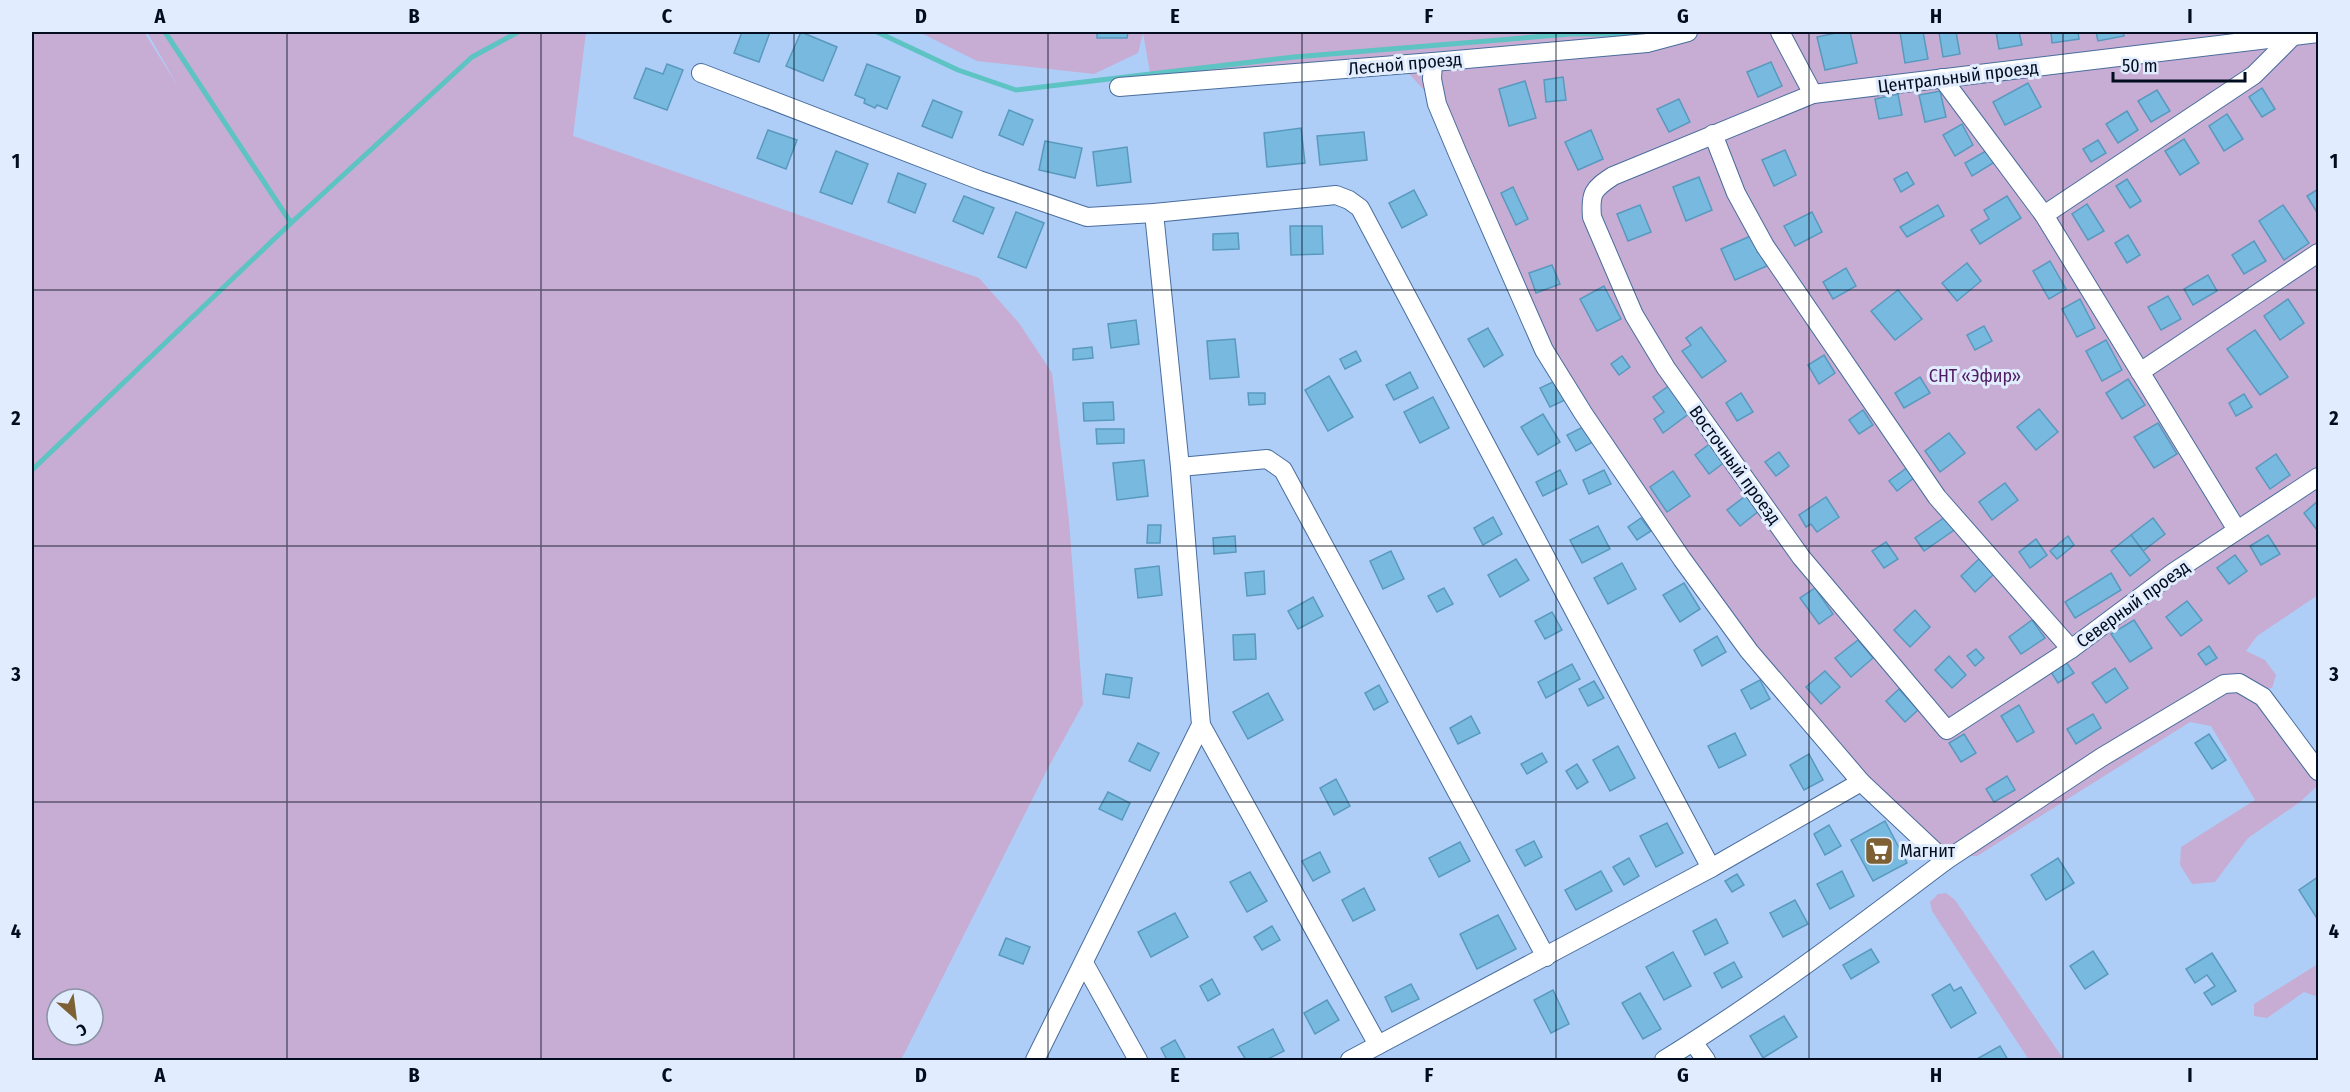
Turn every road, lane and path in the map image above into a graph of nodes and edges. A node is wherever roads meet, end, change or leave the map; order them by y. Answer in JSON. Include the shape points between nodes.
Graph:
{"nodes":[{"id":1,"x":1688,"y":32,"type":"edge"},
{"id":2,"x":1780,"y":32,"type":"edge"},
{"id":3,"x":2319,"y":33,"type":"edge"},
{"id":4,"x":2293,"y":36,"type":"junction"},
{"id":5,"x":1433,"y":62,"type":"junction"},
{"id":6,"x":701,"y":73,"type":"dead end"},
{"id":7,"x":1942,"y":78,"type":"junction"},
{"id":8,"x":1119,"y":87,"type":"dead end"},
{"id":9,"x":1813,"y":94,"type":"junction"},
{"id":10,"x":1713,"y":134,"type":"junction"},
{"id":11,"x":1613,"y":176,"type":"joint"},
{"id":12,"x":1154,"y":213,"type":"junction"},
{"id":13,"x":2044,"y":215,"type":"junction"},
{"id":14,"x":2319,"y":253,"type":"edge"},
{"id":15,"x":2140,"y":372,"type":"junction"},
{"id":16,"x":1180,"y":467,"type":"junction"},
{"id":17,"x":2319,"y":477,"type":"edge"},
{"id":18,"x":2237,"y":530,"type":"junction"},
{"id":19,"x":2071,"y":649,"type":"junction"},
{"id":20,"x":1201,"y":725,"type":"junction"},
{"id":21,"x":1947,"y":730,"type":"joint"},
{"id":22,"x":2319,"y":771,"type":"edge"},
{"id":23,"x":1861,"y":782,"type":"junction"},
{"id":24,"x":1945,"y":861,"type":"junction"},
{"id":25,"x":1711,"y":868,"type":"junction"},
{"id":26,"x":1546,"y":957,"type":"junction"},
{"id":27,"x":1084,"y":963,"type":"junction"},
{"id":28,"x":1694,"y":1042,"type":"junction"},
{"id":29,"x":1378,"y":1045,"type":"junction"},
{"id":30,"x":1035,"y":1060,"type":"edge"},
{"id":31,"x":1138,"y":1060,"type":"edge"},
{"id":32,"x":1350,"y":1060,"type":"edge"},
{"id":33,"x":1664,"y":1060,"type":"edge"},
{"id":34,"x":1706,"y":1060,"type":"edge"}],
"edges":[{"from":1,"to":5,"type":"street","name":"Лесной проезд","via":[[1647,43]]},
{"from":2,"to":9,"type":"street"},
{"from":3,"to":4,"type":"street","name":"Центральный проезд"},
{"from":4,"to":7,"type":"street","name":"Центральный проезд"},
{"from":4,"to":13,"type":"street","via":[[2254,75]]},
{"from":5,"to":8,"type":"street","name":"Лесной проезд"},
{"from":5,"to":23,"type":"street","via":[[1437,104],[1544,350],[1735,633]]},
{"from":6,"to":12,"type":"street","via":[[979,180],[1088,217]]},
{"from":7,"to":9,"type":"street","name":"Центральный проезд"},
{"from":7,"to":13,"type":"street"},
{"from":9,"to":10,"type":"street","name":"Центральный проезд"},
{"from":10,"to":11,"type":"street","name":"Центральный проезд"},
{"from":10,"to":19,"type":"street","via":[[1736,193],[1765,246],[1937,497]]},
{"from":11,"to":21,"type":"street","name":"Восточный проезд","via":[[1596,187],[1590,201],[1592,217],[1634,315],[1666,368],[1801,557]]},
{"from":12,"to":16,"type":"street"},
{"from":12,"to":25,"type":"street","via":[[1336,195],[1360,208]]},
{"from":13,"to":15,"type":"street"},
{"from":14,"to":15,"type":"street"},
{"from":15,"to":18,"type":"street"},
{"from":16,"to":20,"type":"street"},
{"from":16,"to":26,"type":"street","via":[[1267,459],[1283,470]]},
{"from":17,"to":18,"type":"street","name":"Северный проезд"},
{"from":18,"to":19,"type":"street","name":"Северный проезд"},
{"from":19,"to":21,"type":"street","name":"Северный проезд"},
{"from":20,"to":27,"type":"street"},
{"from":20,"to":29,"type":"street"},
{"from":22,"to":24,"type":"street","via":[[2264,697],[2239,683],[2224,684],[2102,757]]},
{"from":23,"to":24,"type":"street"},
{"from":23,"to":25,"type":"street"},
{"from":24,"to":28,"type":"street","via":[[1863,924]]},
{"from":25,"to":26,"type":"street"},
{"from":26,"to":29,"type":"street"},
{"from":27,"to":30,"type":"street"},
{"from":27,"to":31,"type":"street"},
{"from":28,"to":33,"type":"street"},
{"from":28,"to":34,"type":"street"},
{"from":29,"to":32,"type":"street"}]}
